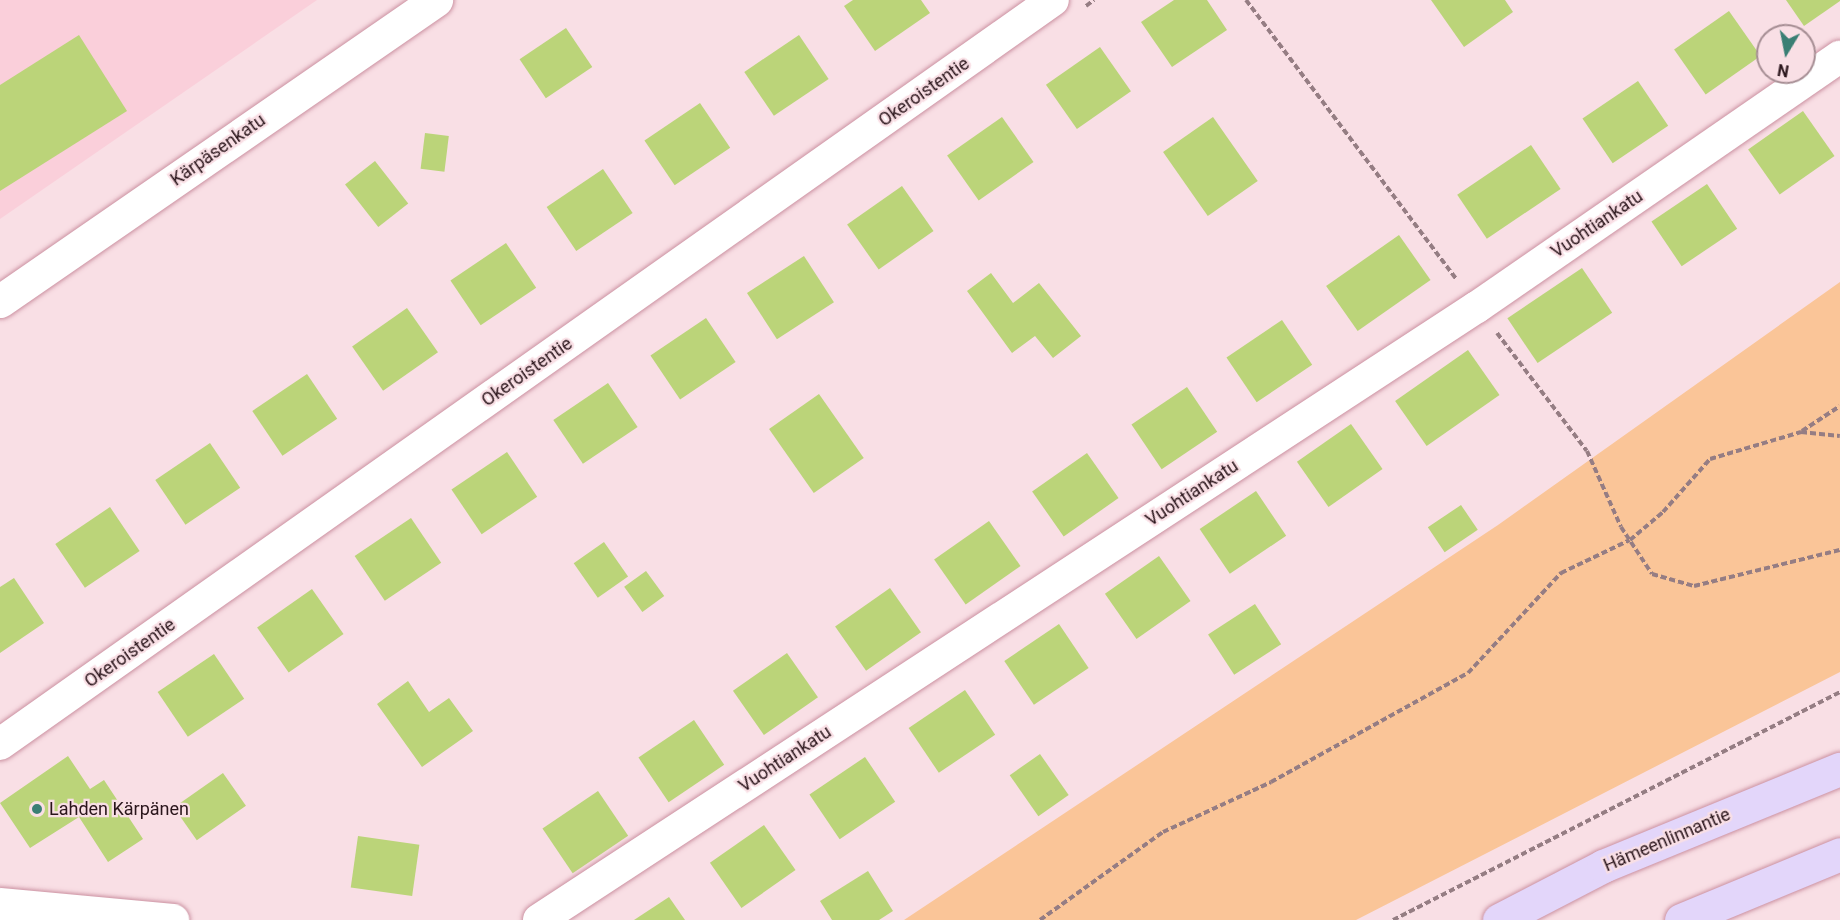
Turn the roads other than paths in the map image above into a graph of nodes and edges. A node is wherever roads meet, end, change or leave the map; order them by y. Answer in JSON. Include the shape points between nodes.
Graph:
{"nodes":[{"id":1,"x":436,"y":0,"type":"edge"},
{"id":2,"x":1053,"y":0,"type":"edge"},
{"id":3,"x":1840,"y":57,"type":"edge"},
{"id":4,"x":0,"y":301,"type":"edge"},
{"id":5,"x":0,"y":744,"type":"edge"},
{"id":6,"x":1840,"y":769,"type":"edge"},
{"id":7,"x":1840,"y":854,"type":"edge"},
{"id":8,"x":0,"y":904,"type":"edge"},
{"id":9,"x":173,"y":920,"type":"edge"},
{"id":10,"x":539,"y":920,"type":"edge"},
{"id":11,"x":1498,"y":920,"type":"edge"},
{"id":12,"x":1681,"y":920,"type":"edge"}],
"edges":[{"from":1,"to":4,"type":"street","name":"Kärpäsenkatu"},
{"from":2,"to":5,"type":"street","name":"Okeroistentie"},
{"from":3,"to":10,"type":"street","name":"Vuohtiankatu","via":[[1477,307]]},
{"from":6,"to":11,"type":"main road","name":"Hämeenlinnantie","via":[[1603,866]]},
{"from":7,"to":12,"type":"main road"},
{"from":8,"to":9,"type":"street"}]}
